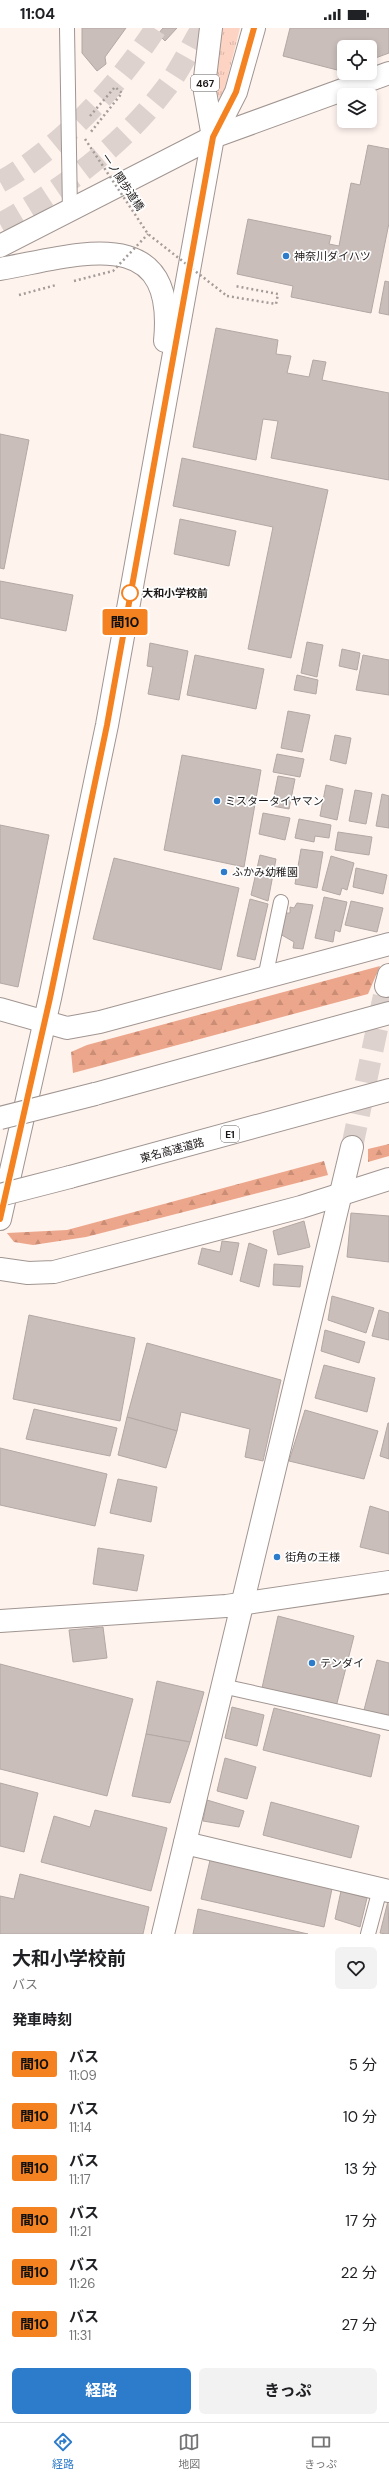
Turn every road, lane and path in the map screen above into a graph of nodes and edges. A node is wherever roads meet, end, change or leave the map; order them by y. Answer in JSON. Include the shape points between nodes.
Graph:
{"nodes":[{"id":1,"x":67,"y":28,"type":"edge"},
{"id":2,"x":211,"y":28,"type":"edge"},
{"id":3,"x":254,"y":28,"type":"edge"},
{"id":4,"x":389,"y":73,"type":"edge"},
{"id":5,"x":86,"y":120,"type":"dead end"},
{"id":6,"x":213,"y":137,"type":"junction"},
{"id":7,"x":70,"y":212,"type":"junction"},
{"id":8,"x":148,"y":234,"type":"junction"},
{"id":9,"x":0,"y":246,"type":"edge"},
{"id":10,"x":0,"y":269,"type":"edge"},
{"id":11,"x":66,"y":283,"type":"dead end"},
{"id":12,"x":58,"y":285,"type":"dead end"},
{"id":13,"x":235,"y":286,"type":"dead end"},
{"id":14,"x":19,"y":295,"type":"dead end"},
{"id":15,"x":154,"y":464,"type":"junction"},
{"id":16,"x":281,"y":902,"type":"dead end"},
{"id":17,"x":389,"y":944,"type":"edge"},
{"id":18,"x":265,"y":978,"type":"junction"},
{"id":19,"x":0,"y":1009,"type":"edge"},
{"id":20,"x":389,"y":1013,"type":"edge"},
{"id":21,"x":44,"y":1023,"type":"junction"},
{"id":22,"x":389,"y":1090,"type":"edge"},
{"id":23,"x":0,"y":1118,"type":"edge"},
{"id":24,"x":352,"y":1147,"type":"tunnel mouth"},
{"id":25,"x":389,"y":1179,"type":"edge"},
{"id":26,"x":0,"y":1195,"type":"edge"},
{"id":27,"x":340,"y":1196,"type":"junction"},
{"id":28,"x":0,"y":1219,"type":"edge"},
{"id":29,"x":0,"y":1269,"type":"edge"},
{"id":30,"x":389,"y":1582,"type":"edge"},
{"id":31,"x":241,"y":1603,"type":"junction"},
{"id":32,"x":0,"y":1621,"type":"edge"},
{"id":33,"x":222,"y":1686,"type":"junction"},
{"id":34,"x":389,"y":1723,"type":"edge"},
{"id":35,"x":185,"y":1843,"type":"junction"},
{"id":36,"x":384,"y":1890,"type":"edge"},
{"id":37,"x":163,"y":1934,"type":"edge"},
{"id":38,"x":368,"y":1934,"type":"edge"}],
"edges":[{"from":1,"to":7,"type":"lane"},
{"from":2,"to":6,"type":"main road","number":"467","via":[[204,86]]},
{"from":3,"to":6,"type":"main road","number":"467","via":[[236,92]]},
{"from":4,"to":6,"type":"main road"},
{"from":5,"to":8,"type":"path","name":"一ノ関歩道橋","bridge":true,"via":[[115,87],[122,93],[85,139]]},
{"from":6,"to":7,"type":"main road"},
{"from":6,"to":15,"type":"main road","number":"467"},
{"from":7,"to":9,"type":"main road"},
{"from":8,"to":11,"type":"path","bridge":true,"via":[[113,271]]},
{"from":8,"to":13,"type":"path","name":"一ノ関歩道橋","bridge":true,"via":[[227,296],[276,304],[278,294]]},
{"from":10,"to":15,"type":"main road","via":[[97,252],[118,253],[140,262],[155,276],[164,296],[167,326]]},
{"from":12,"to":14,"type":"path"},
{"from":15,"to":21,"type":"main road","number":"467","via":[[107,725]]},
{"from":16,"to":18,"type":"lane"},
{"from":17,"to":18,"type":"main road"},
{"from":18,"to":21,"type":"main road","via":[[100,1022],[67,1028]]},
{"from":19,"to":21,"type":"main road"},
{"from":20,"to":23,"type":"main road","bridge":true},
{"from":21,"to":28,"type":"main road","number":"467"},
{"from":22,"to":26,"type":"main road","name":"東名高速道路","number":"E1","bridge":true},
{"from":24,"to":27,"type":"main road"},
{"from":25,"to":27,"type":"main road"},
{"from":27,"to":29,"type":"main road","via":[[54,1272],[28,1273]]},
{"from":27,"to":31,"type":"main road"},
{"from":30,"to":31,"type":"main road"},
{"from":31,"to":32,"type":"main road"},
{"from":31,"to":33,"type":"main road"},
{"from":33,"to":34,"type":"lane"},
{"from":33,"to":35,"type":"main road"},
{"from":35,"to":36,"type":"main road"},
{"from":35,"to":37,"type":"main road"},
{"from":36,"to":38,"type":"lane"}]}
